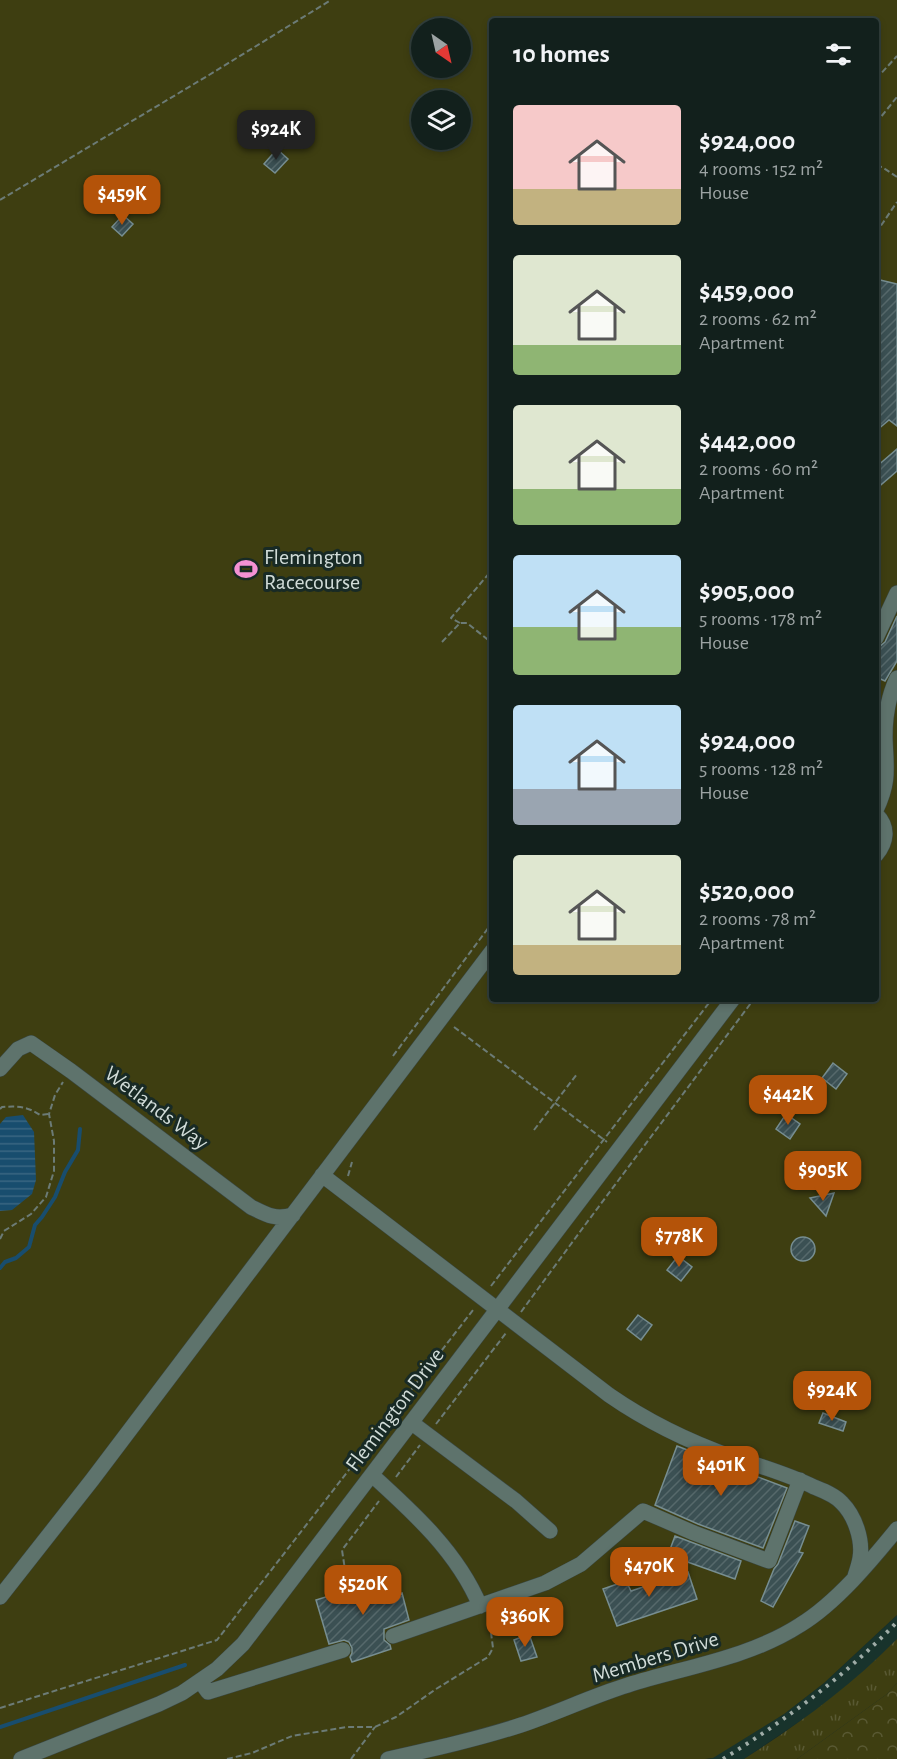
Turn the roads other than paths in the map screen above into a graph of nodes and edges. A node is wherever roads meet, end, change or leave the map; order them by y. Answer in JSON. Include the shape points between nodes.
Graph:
{"nodes":[{"id":1,"x":897,"y":593,"type":"edge"},
{"id":2,"x":879,"y":632,"type":"edge"},
{"id":3,"x":897,"y":678,"type":"edge"},
{"id":4,"x":881,"y":735,"type":"edge"},
{"id":5,"x":879,"y":805,"type":"edge"},
{"id":6,"x":879,"y":817,"type":"edge"},
{"id":7,"x":885,"y":852,"type":"edge"},
{"id":8,"x":489,"y":955,"type":"edge"},
{"id":9,"x":731,"y":1002,"type":"edge"},
{"id":10,"x":0,"y":1070,"type":"edge"},
{"id":11,"x":322,"y":1175,"type":"junction"},
{"id":12,"x":293,"y":1215,"type":"junction"},
{"id":13,"x":498,"y":1308,"type":"junction"},
{"id":14,"x":412,"y":1423,"type":"junction"},
{"id":15,"x":372,"y":1475,"type":"junction"},
{"id":16,"x":800,"y":1480,"type":"junction"},
{"id":17,"x":897,"y":1529,"type":"edge"},
{"id":18,"x":550,"y":1531,"type":"dead end"},
{"id":19,"x":855,"y":1576,"type":"junction"},
{"id":20,"x":0,"y":1597,"type":"edge"},
{"id":21,"x":483,"y":1605,"type":"junction"},
{"id":22,"x":393,"y":1636,"type":"dead end"},
{"id":23,"x":343,"y":1650,"type":"dead end"},
{"id":24,"x":200,"y":1682,"type":"junction"},
{"id":25,"x":21,"y":1759,"type":"edge"},
{"id":26,"x":388,"y":1759,"type":"edge"}],
"edges":[{"from":1,"to":2,"type":"lane"},
{"from":3,"to":4,"type":"lane"},
{"from":4,"to":5,"type":"lane","via":[[888,769]]},
{"from":6,"to":7,"type":"lane","via":[[884,825]]},
{"from":8,"to":11,"type":"lane"},
{"from":9,"to":13,"type":"lane","name":"Flemington Drive"},
{"from":10,"to":12,"type":"lane","name":"Wetlands Way","via":[[18,1049],[30,1043],[251,1207],[281,1218]]},
{"from":11,"to":12,"type":"lane"},
{"from":11,"to":13,"type":"lane"},
{"from":12,"to":20,"type":"lane"},
{"from":13,"to":14,"type":"lane","name":"Flemington Drive"},
{"from":13,"to":16,"type":"lane","via":[[609,1395],[663,1429]]},
{"from":14,"to":15,"type":"lane","name":"Flemington Drive"},
{"from":14,"to":18,"type":"lane"},
{"from":15,"to":21,"type":"lane","via":[[452,1557]]},
{"from":15,"to":24,"type":"lane","name":"Flemington Drive","via":[[243,1644]]},
{"from":16,"to":19,"type":"lane","via":[[831,1494],[849,1513],[860,1540],[861,1557]]},
{"from":16,"to":21,"type":"lane","via":[[769,1561],[643,1511],[581,1564],[545,1583]]},
{"from":17,"to":19,"type":"lane","name":"Members Drive"},
{"from":19,"to":26,"type":"lane","name":"Members Drive","via":[[800,1625],[738,1653],[626,1685],[475,1739]]},
{"from":21,"to":22,"type":"lane"},
{"from":23,"to":24,"type":"lane","via":[[208,1692]]},
{"from":24,"to":25,"type":"lane","name":"Flemington Drive","via":[[159,1704]]}]}
